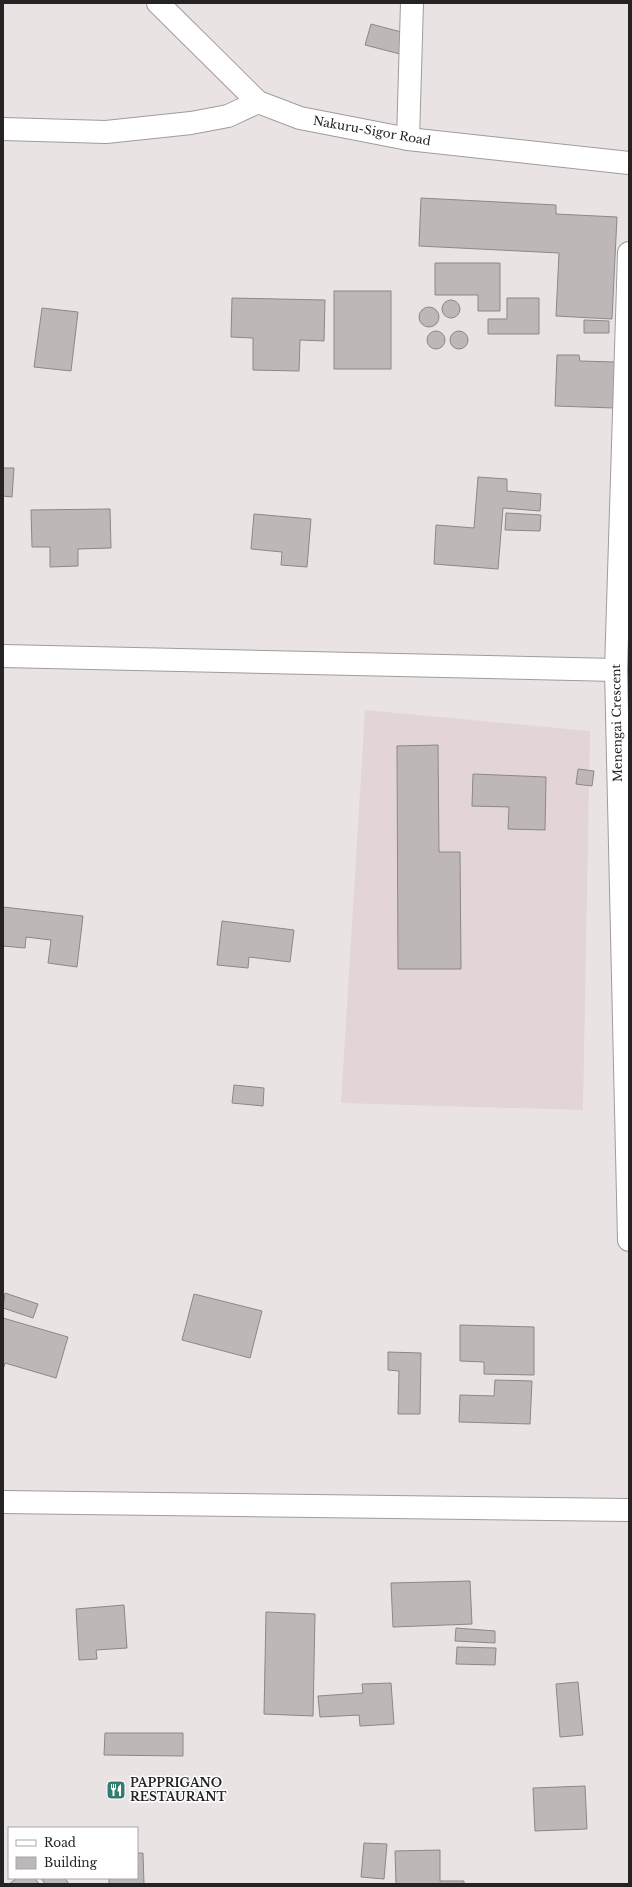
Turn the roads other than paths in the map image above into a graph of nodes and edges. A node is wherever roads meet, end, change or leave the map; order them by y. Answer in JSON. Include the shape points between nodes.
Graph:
{"nodes":[{"id":1,"x":158,"y":3,"type":"edge"},
{"id":2,"x":412,"y":3,"type":"edge"},
{"id":3,"x":258,"y":102,"type":"junction"},
{"id":4,"x":3,"y":130,"type":"edge"},
{"id":5,"x":408,"y":139,"type":"junction"},
{"id":6,"x":629,"y":163,"type":"edge"},
{"id":7,"x":629,"y":253,"type":"edge"},
{"id":8,"x":3,"y":656,"type":"edge"},
{"id":9,"x":616,"y":670,"type":"junction"},
{"id":10,"x":629,"y":1240,"type":"edge"},
{"id":11,"x":3,"y":1502,"type":"edge"},
{"id":12,"x":629,"y":1510,"type":"edge"}],
"edges":[{"from":1,"to":3,"type":"street","name":"Nakuru-Sigor Road"},
{"from":2,"to":5,"type":"street"},
{"from":3,"to":4,"type":"street","via":[[228,116],[191,124],[106,132]]},
{"from":3,"to":5,"type":"street","name":"Nakuru-Sigor Road","via":[[300,118]]},
{"from":5,"to":6,"type":"street","name":"Nakuru-Sigor Road"},
{"from":7,"to":9,"type":"street","name":"Menengai Crescent"},
{"from":8,"to":9,"type":"street"},
{"from":9,"to":10,"type":"street","name":"Menengai Crescent"},
{"from":11,"to":12,"type":"street"}]}
